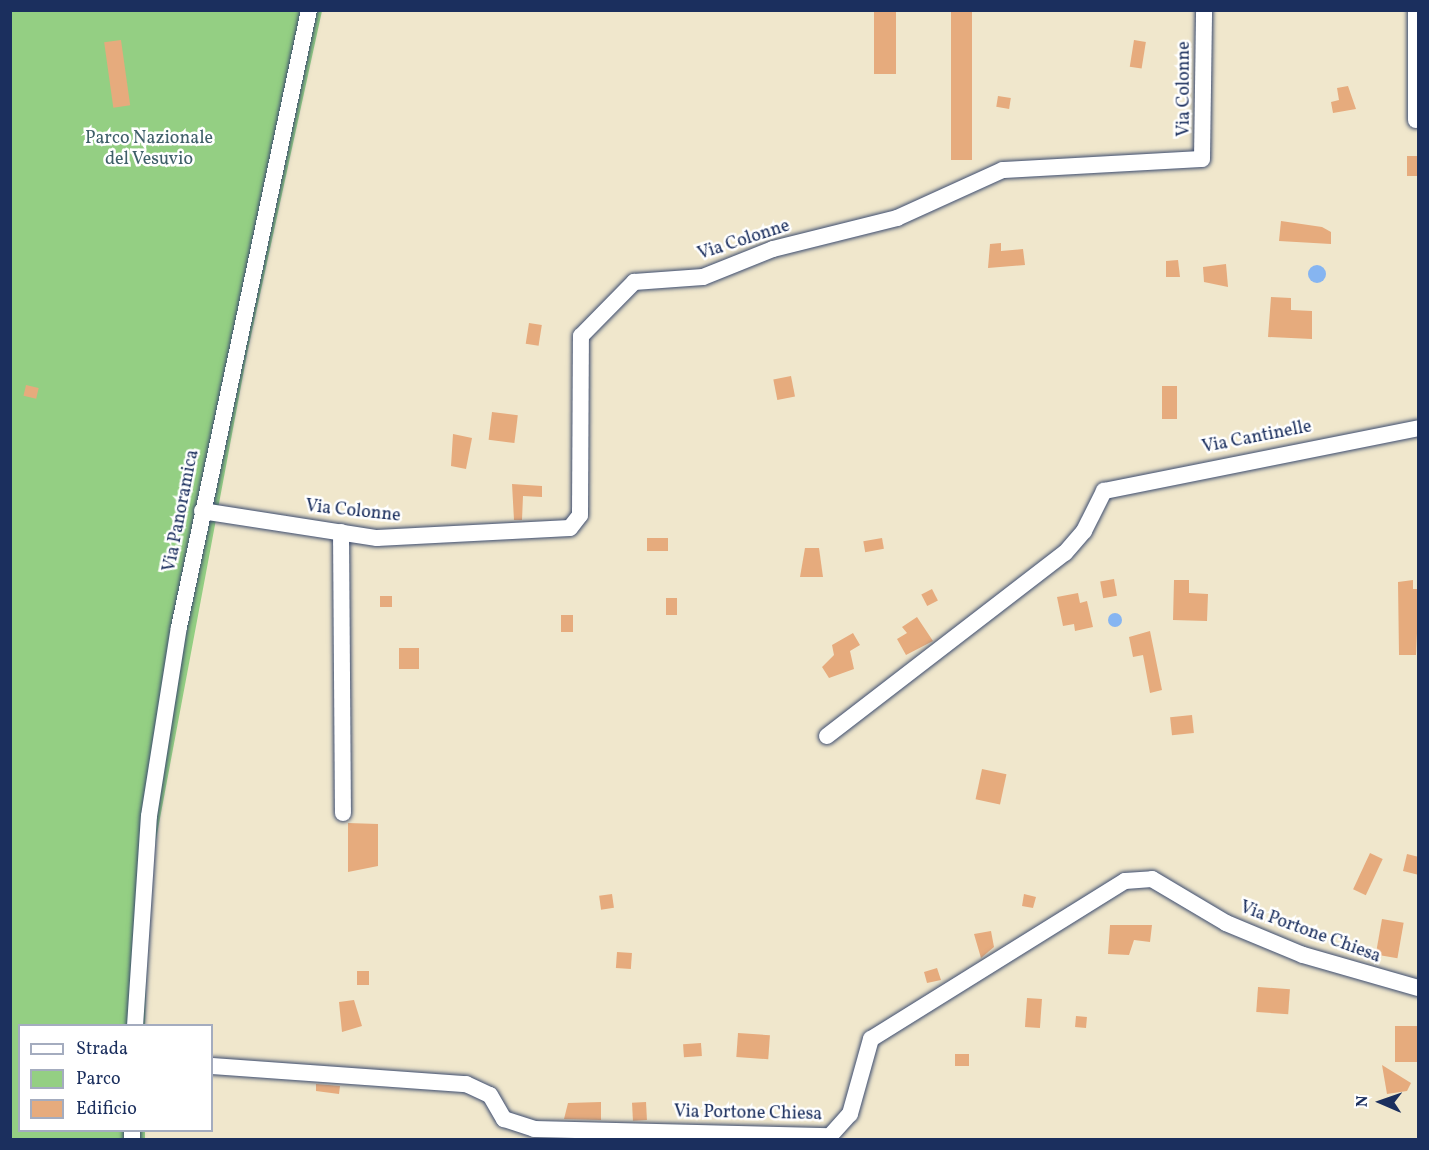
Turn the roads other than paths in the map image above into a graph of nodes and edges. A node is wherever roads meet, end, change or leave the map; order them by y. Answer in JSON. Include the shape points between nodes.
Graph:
{"nodes":[{"id":1,"x":309,"y":10,"type":"edge"},
{"id":2,"x":1204,"y":10,"type":"edge"},
{"id":3,"x":1416,"y":10,"type":"edge"},
{"id":4,"x":1416,"y":120,"type":"dead end"},
{"id":5,"x":1419,"y":428,"type":"edge"},
{"id":6,"x":202,"y":511,"type":"junction"},
{"id":7,"x":341,"y":532,"type":"junction"},
{"id":8,"x":826,"y":736,"type":"dead end"},
{"id":9,"x":343,"y":813,"type":"dead end"},
{"id":10,"x":1419,"y":988,"type":"edge"},
{"id":11,"x":135,"y":1024,"type":"edge"},
{"id":12,"x":213,"y":1066,"type":"edge"}],
"edges":[{"from":1,"to":6,"type":"street","name":"Via Panoramica"},
{"from":2,"to":7,"type":"street","name":"Via Colonne","via":[[1203,159],[1003,170],[897,218],[773,249],[703,277],[645,277],[581,336],[576,524],[433,537]]},
{"from":3,"to":4,"type":"street"},
{"from":5,"to":8,"type":"street","name":"Via Cantinelle","via":[[1104,491],[1084,531],[1065,553]]},
{"from":6,"to":7,"type":"street","name":"Via Colonne"},
{"from":6,"to":11,"type":"street","name":"Via Panoramica","via":[[149,816]]},
{"from":7,"to":9,"type":"street"},
{"from":10,"to":12,"type":"street","name":"Via Portone Chiesa","via":[[1292,951],[1226,923],[1152,879],[1125,881],[871,1039],[850,1114],[830,1136],[534,1129],[504,1119],[490,1095],[466,1084]]}]}
